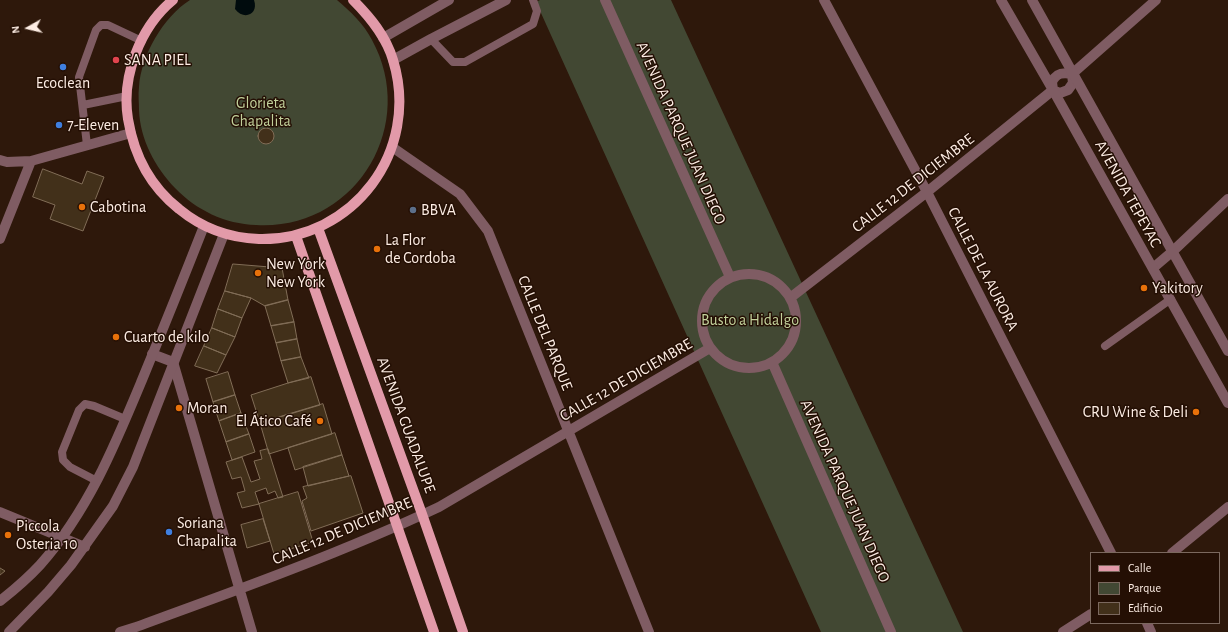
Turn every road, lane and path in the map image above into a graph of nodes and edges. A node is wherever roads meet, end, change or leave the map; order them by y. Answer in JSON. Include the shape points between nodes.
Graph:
{"nodes":[{"id":1,"x":173,"y":0,"type":"edge"},
{"id":2,"x":353,"y":0,"type":"edge"},
{"id":3,"x":449,"y":0,"type":"edge"},
{"id":4,"x":506,"y":0,"type":"edge"},
{"id":5,"x":533,"y":0,"type":"edge"},
{"id":6,"x":605,"y":0,"type":"edge"},
{"id":7,"x":824,"y":0,"type":"edge"},
{"id":8,"x":1001,"y":0,"type":"edge"},
{"id":9,"x":1032,"y":0,"type":"edge"},
{"id":10,"x":1156,"y":0,"type":"edge"},
{"id":11,"x":383,"y":38,"type":"junction"},
{"id":12,"x":431,"y":38,"type":"junction"},
{"id":13,"x":142,"y":41,"type":"junction"},
{"id":14,"x":393,"y":60,"type":"junction"},
{"id":15,"x":1072,"y":74,"type":"junction"},
{"id":16,"x":1053,"y":90,"type":"junction"},
{"id":17,"x":128,"y":96,"type":"junction"},
{"id":18,"x":83,"y":105,"type":"junction"},
{"id":19,"x":131,"y":133,"type":"junction"},
{"id":20,"x":87,"y":145,"type":"junction"},
{"id":21,"x":392,"y":147,"type":"junction"},
{"id":22,"x":0,"y":160,"type":"edge"},
{"id":23,"x":31,"y":161,"type":"junction"},
{"id":24,"x":927,"y":192,"type":"junction"},
{"id":25,"x":1228,"y":200,"type":"edge"},
{"id":26,"x":204,"y":226,"type":"junction"},
{"id":27,"x":318,"y":228,"type":"junction"},
{"id":28,"x":224,"y":234,"type":"junction"},
{"id":29,"x":296,"y":236,"type":"junction"},
{"id":30,"x":0,"y":239,"type":"edge"},
{"id":31,"x":1173,"y":251,"type":"junction"},
{"id":32,"x":1153,"y":268,"type":"junction"},
{"id":33,"x":730,"y":277,"type":"junction"},
{"id":34,"x":790,"y":298,"type":"junction"},
{"id":35,"x":1171,"y":299,"type":"junction"},
{"id":36,"x":1105,"y":346,"type":"dead end"},
{"id":37,"x":710,"y":348,"type":"junction"},
{"id":38,"x":1228,"y":351,"type":"edge"},
{"id":39,"x":152,"y":354,"type":"junction"},
{"id":40,"x":173,"y":362,"type":"junction"},
{"id":41,"x":772,"y":362,"type":"junction"},
{"id":42,"x":1228,"y":403,"type":"edge"},
{"id":43,"x":125,"y":419,"type":"junction"},
{"id":44,"x":568,"y":431,"type":"junction"},
{"id":45,"x":96,"y":481,"type":"junction"},
{"id":46,"x":1228,"y":507,"type":"edge"},
{"id":47,"x":0,"y":512,"type":"edge"},
{"id":48,"x":422,"y":514,"type":"junction"},
{"id":49,"x":397,"y":527,"type":"junction"},
{"id":50,"x":62,"y":537,"type":"junction"},
{"id":51,"x":85,"y":547,"type":"junction"},
{"id":52,"x":1110,"y":552,"type":"edge"},
{"id":53,"x":1173,"y":552,"type":"edge"},
{"id":54,"x":239,"y":590,"type":"junction"},
{"id":55,"x":0,"y":601,"type":"edge"},
{"id":56,"x":1090,"y":615,"type":"edge"},
{"id":57,"x":137,"y":630,"type":"edge"},
{"id":58,"x":9,"y":632,"type":"edge"},
{"id":59,"x":120,"y":632,"type":"edge"},
{"id":60,"x":252,"y":632,"type":"edge"},
{"id":61,"x":434,"y":632,"type":"edge"},
{"id":62,"x":463,"y":632,"type":"edge"},
{"id":63,"x":649,"y":632,"type":"edge"},
{"id":64,"x":892,"y":632,"type":"edge"},
{"id":65,"x":1063,"y":632,"type":"edge"}],
"edges":[{"from":1,"to":13,"type":"main road","via":[[154,21]]},
{"from":2,"to":11,"type":"main road","via":[[369,16]]},
{"from":3,"to":11,"type":"street"},
{"from":4,"to":12,"type":"street"},
{"from":5,"to":12,"type":"lane","via":[[537,11],[534,24],[465,62],[453,62]]},
{"from":6,"to":33,"type":"street","name":"AVENIDA PARQUE JUAN DIEGO"},
{"from":7,"to":24,"type":"street","name":"CALLE DE LA AURORA"},
{"from":8,"to":16,"type":"street","name":"AVENIDA TEPEYAC"},
{"from":9,"to":15,"type":"street","name":"AVENIDA TEPEYAC"},
{"from":10,"to":15,"type":"street","name":"CALLE 12 DE DICIEMBRE"},
{"from":11,"to":14,"type":"main road"},
{"from":12,"to":14,"type":"street"},
{"from":13,"to":17,"type":"main road","via":[[134,59]]},
{"from":13,"to":18,"type":"lane","via":[[101,24],[96,30],[79,77]]},
{"from":14,"to":21,"type":"main road","via":[[400,104],[398,126]]},
{"from":15,"to":16,"type":"street","name":"CALLE 12 DE DICIEMBRE","via":[[1065,72],[1057,75],[1052,82]]},
{"from":15,"to":16,"type":"street","name":"CALLE 12 DE DICIEMBRE","via":[[1072,83],[1068,90],[1060,93]]},
{"from":15,"to":31,"type":"street","name":"AVENIDA TEPEYAC"},
{"from":16,"to":24,"type":"street","name":"CALLE 12 DE DICIEMBRE"},
{"from":16,"to":32,"type":"street","name":"AVENIDA TEPEYAC"},
{"from":17,"to":18,"type":"lane"},
{"from":17,"to":19,"type":"main road"},
{"from":18,"to":20,"type":"lane"},
{"from":19,"to":20,"type":"street"},
{"from":19,"to":26,"type":"main road","via":[[137,153],[157,188],[187,216]]},
{"from":20,"to":23,"type":"street"},
{"from":21,"to":27,"type":"main road","via":[[381,172],[364,195],[343,214]]},
{"from":21,"to":44,"type":"street","name":"CALLE DEL PARQUE","via":[[460,194],[488,231]]},
{"from":22,"to":23,"type":"street"},
{"from":23,"to":30,"type":"street"},
{"from":24,"to":34,"type":"street","name":"CALLE 12 DE DICIEMBRE"},
{"from":24,"to":52,"type":"street","name":"CALLE DE LA AURORA"},
{"from":25,"to":31,"type":"street"},
{"from":26,"to":28,"type":"main road"},
{"from":26,"to":39,"type":"street"},
{"from":27,"to":29,"type":"main road"},
{"from":27,"to":48,"type":"main road","name":"AVENIDA GUADALUPE"},
{"from":28,"to":29,"type":"main road","via":[[254,239]]},
{"from":28,"to":40,"type":"street"},
{"from":29,"to":49,"type":"main road"},
{"from":31,"to":32,"type":"street"},
{"from":31,"to":38,"type":"street","name":"AVENIDA TEPEYAC"},
{"from":32,"to":35,"type":"street","name":"AVENIDA TEPEYAC"},
{"from":33,"to":34,"type":"street","via":[[740,274],[764,276],[777,283]]},
{"from":33,"to":37,"type":"street","via":[[714,289],[703,308],[702,328]]},
{"from":34,"to":41,"type":"street","via":[[796,318],[795,329],[787,348]]},
{"from":35,"to":36,"type":"lane"},
{"from":35,"to":42,"type":"street","name":"AVENIDA TEPEYAC"},
{"from":37,"to":41,"type":"street","via":[[724,362],[743,368],[763,366]]},
{"from":37,"to":44,"type":"street","name":"CALLE 12 DE DICIEMBRE"},
{"from":39,"to":40,"type":"street"},
{"from":39,"to":43,"type":"street"},
{"from":40,"to":51,"type":"street","via":[[133,468],[113,506]]},
{"from":40,"to":54,"type":"street"},
{"from":41,"to":64,"type":"street","name":"AVENIDA PARQUE JUAN DIEGO"},
{"from":43,"to":45,"type":"street"},
{"from":43,"to":45,"type":"lane","via":[[85,404],[79,410],[62,452],[63,460],[70,467]]},
{"from":44,"to":48,"type":"street","name":"CALLE 12 DE DICIEMBRE"},
{"from":44,"to":63,"type":"street","name":"CALLE DEL PARQUE"},
{"from":45,"to":50,"type":"street"},
{"from":46,"to":53,"type":"street"},
{"from":47,"to":50,"type":"street"},
{"from":48,"to":49,"type":"street","name":"CALLE 12 DE DICIEMBRE"},
{"from":48,"to":62,"type":"main road","name":"AVENIDA GUADALUPE"},
{"from":49,"to":54,"type":"street","name":"CALLE 12 DE DICIEMBRE"},
{"from":49,"to":61,"type":"main road"},
{"from":50,"to":51,"type":"street"},
{"from":50,"to":55,"type":"street","via":[[40,565]]},
{"from":51,"to":58,"type":"street","via":[[48,592]]},
{"from":54,"to":57,"type":"street","name":"CALLE 12 DE DICIEMBRE"},
{"from":54,"to":60,"type":"street"},
{"from":56,"to":65,"type":"street"},
{"from":57,"to":59,"type":"street","name":"CALLE 12 DE DICIEMBRE"}]}
